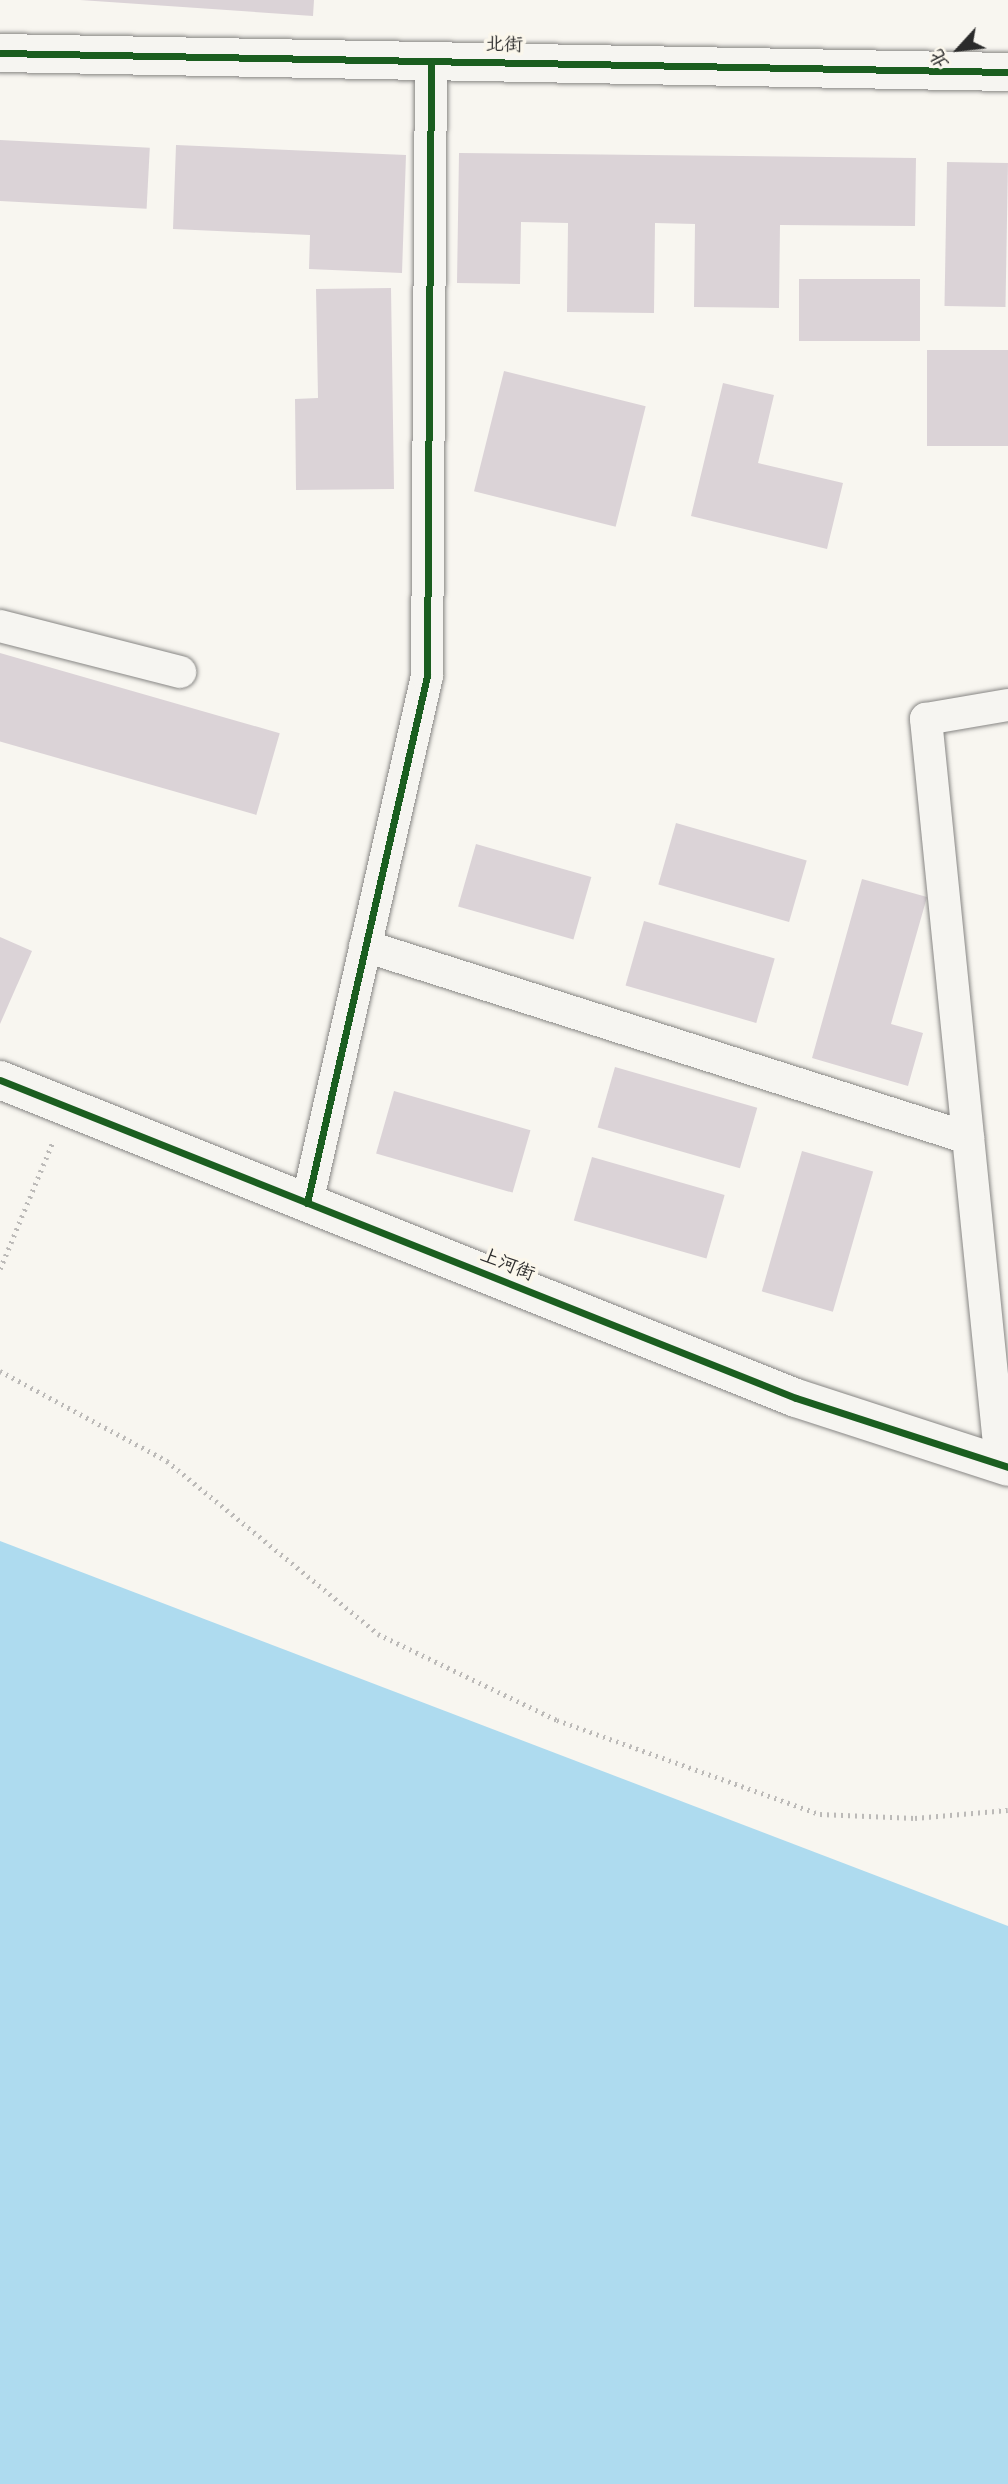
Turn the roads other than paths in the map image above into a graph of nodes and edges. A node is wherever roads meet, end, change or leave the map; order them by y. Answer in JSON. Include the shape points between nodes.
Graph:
{"nodes":[{"id":1,"x":0,"y":52,"type":"edge"},
{"id":2,"x":431,"y":61,"type":"junction"},
{"id":3,"x":1008,"y":72,"type":"edge"},
{"id":4,"x":0,"y":626,"type":"edge"},
{"id":5,"x":180,"y":673,"type":"dead end"},
{"id":6,"x":1008,"y":705,"type":"edge"},
{"id":7,"x":365,"y":946,"type":"junction"},
{"id":8,"x":0,"y":1080,"type":"edge"},
{"id":9,"x":968,"y":1138,"type":"junction"},
{"id":10,"x":307,"y":1203,"type":"junction"},
{"id":11,"x":996,"y":1298,"type":"edge"},
{"id":12,"x":1004,"y":1465,"type":"edge"}],
"edges":[{"from":1,"to":2,"type":"street","name":"北街"},
{"from":2,"to":3,"type":"street","name":"北街"},
{"from":2,"to":7,"type":"street","via":[[427,676]]},
{"from":4,"to":5,"type":"street"},
{"from":6,"to":9,"type":"street","via":[[926,719]]},
{"from":7,"to":9,"type":"street"},
{"from":7,"to":10,"type":"street"},
{"from":8,"to":10,"type":"street","name":"上河街"},
{"from":9,"to":11,"type":"street"},
{"from":10,"to":12,"type":"street","name":"上河街","via":[[796,1398]]},
{"from":11,"to":12,"type":"street"}]}
